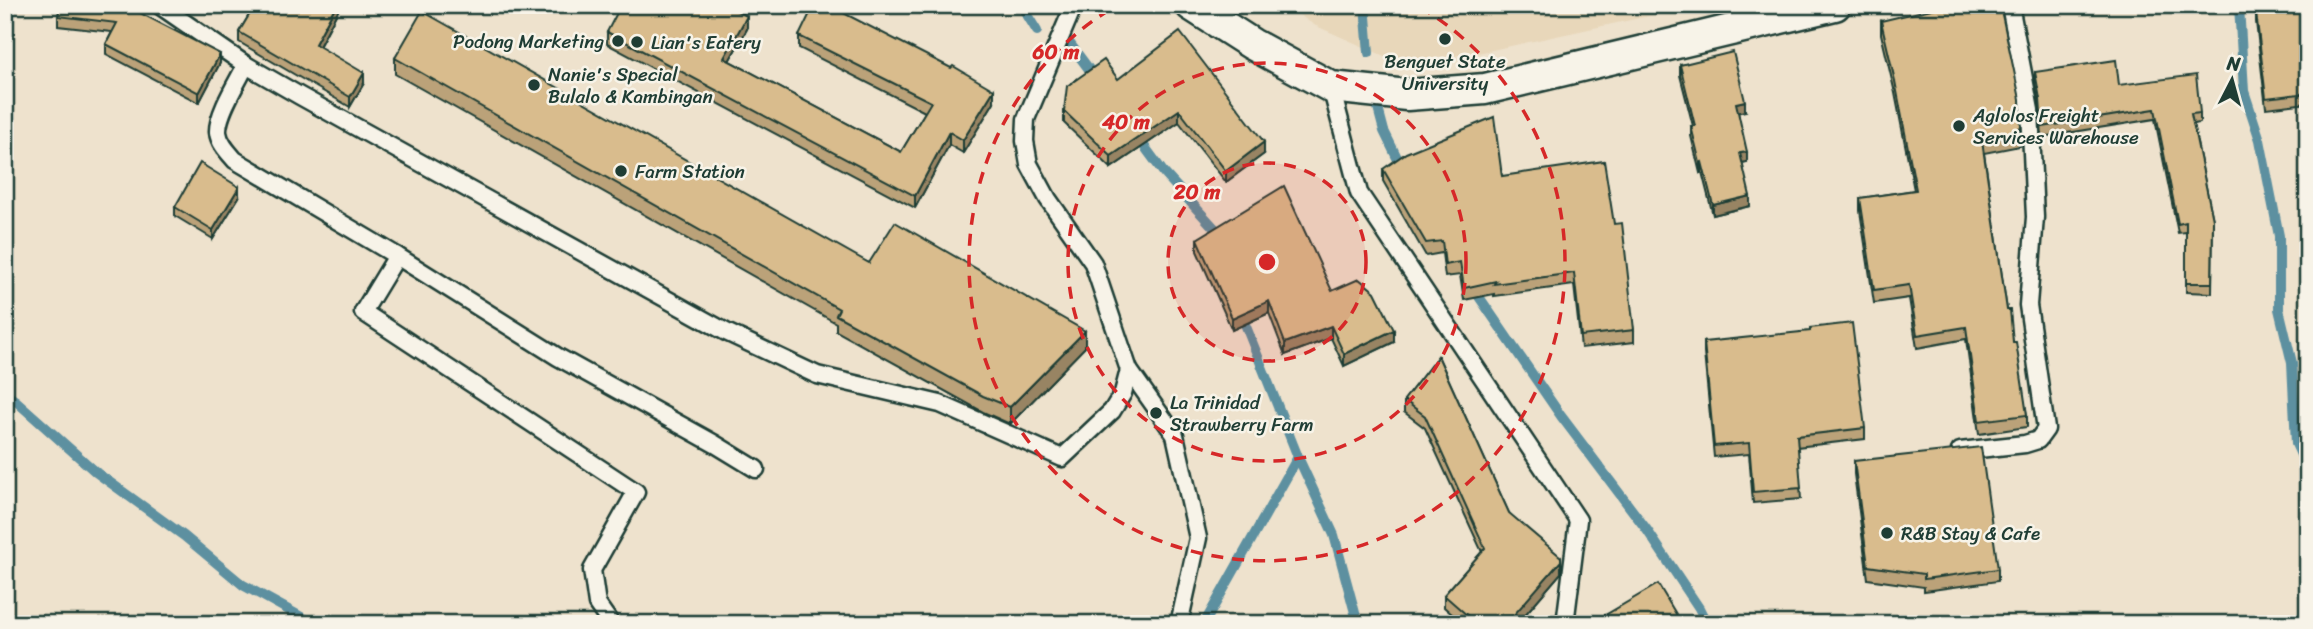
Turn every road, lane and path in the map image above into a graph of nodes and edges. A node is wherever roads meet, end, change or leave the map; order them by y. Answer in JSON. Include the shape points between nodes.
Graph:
{"nodes":[{"id":1,"x":159,"y":5,"type":"edge"},
{"id":2,"x":1074,"y":5,"type":"edge"},
{"id":3,"x":1191,"y":5,"type":"edge"},
{"id":4,"x":1835,"y":5,"type":"edge"},
{"id":5,"x":2010,"y":5,"type":"edge"},
{"id":6,"x":246,"y":65,"type":"junction"},
{"id":7,"x":1331,"y":87,"type":"junction"},
{"id":8,"x":397,"y":256,"type":"junction"},
{"id":9,"x":1129,"y":370,"type":"junction"},
{"id":10,"x":1950,"y":453,"type":"edge"},
{"id":11,"x":756,"y":469,"type":"dead end"},
{"id":12,"x":611,"y":624,"type":"edge"},
{"id":13,"x":1179,"y":624,"type":"edge"},
{"id":14,"x":1566,"y":624,"type":"edge"}],
"edges":[{"from":1,"to":6,"type":"lane"},
{"from":2,"to":9,"type":"lane","via":[[1026,119],[1025,141],[1029,164],[1048,199],[1093,263]]},
{"from":3,"to":7,"type":"street"},
{"from":4,"to":7,"type":"street","via":[[1485,89],[1407,95]]},
{"from":5,"to":10,"type":"lane","via":[[2031,110],[2035,217],[2028,305],[2046,429],[2038,440],[2025,444]]},
{"from":6,"to":8,"type":"lane","via":[[220,119],[222,144],[235,160]]},
{"from":6,"to":9,"type":"lane","via":[[726,331],[817,375],[940,404],[1062,458],[1112,411]]},
{"from":7,"to":14,"type":"lane","via":[[1359,193],[1578,520]]},
{"from":8,"to":11,"type":"lane","via":[[558,357]]},
{"from":8,"to":12,"type":"lane","via":[[363,312],[636,492],[592,570],[597,604]]},
{"from":9,"to":13,"type":"lane","via":[[1175,435],[1198,538]]}]}
